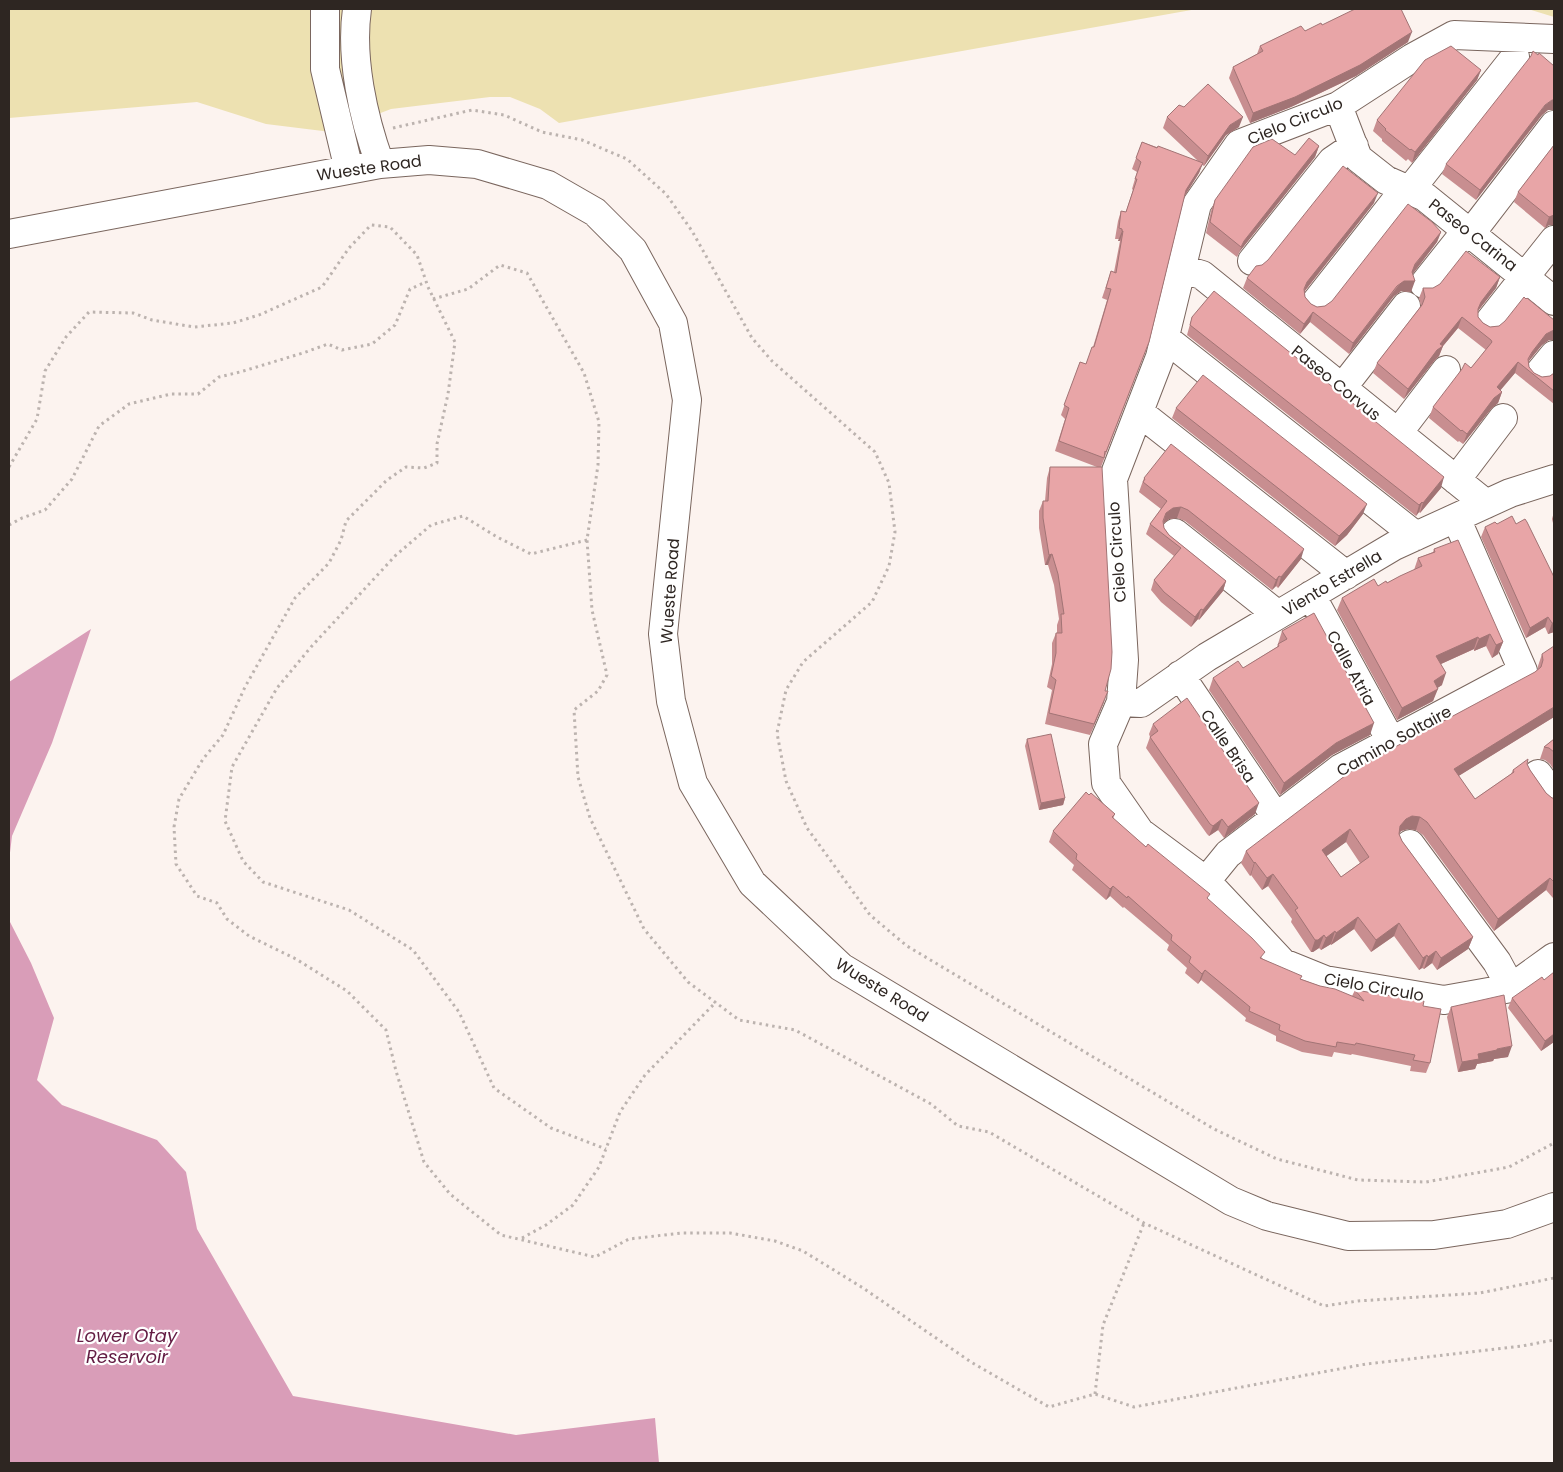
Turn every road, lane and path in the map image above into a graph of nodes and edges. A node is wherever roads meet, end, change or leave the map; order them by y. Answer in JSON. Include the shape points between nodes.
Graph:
{"nodes":[{"id":1,"x":325,"y":9,"type":"edge"},
{"id":2,"x":357,"y":9,"type":"edge"},
{"id":3,"x":1554,"y":39,"type":"edge"},
{"id":4,"x":1515,"y":56,"type":"dead end"},
{"id":5,"x":1338,"y":106,"type":"junction"},
{"id":6,"x":1554,"y":125,"type":"edge"},
{"id":7,"x":386,"y":129,"type":"dead end"},
{"id":8,"x":1354,"y":146,"type":"junction"},
{"id":9,"x":380,"y":164,"type":"junction"},
{"id":10,"x":348,"y":170,"type":"junction"},
{"id":11,"x":1407,"y":190,"type":"junction"},
{"id":12,"x":1469,"y":231,"type":"junction"},
{"id":13,"x":9,"y":234,"type":"edge"},
{"id":14,"x":1554,"y":240,"type":"edge"},
{"id":15,"x":1252,"y":261,"type":"dead end"},
{"id":16,"x":1182,"y":269,"type":"junction"},
{"id":17,"x":1525,"y":276,"type":"junction"},
{"id":18,"x":426,"y":282,"type":"junction"},
{"id":19,"x":1424,"y":284,"type":"dead end"},
{"id":20,"x":434,"y":299,"type":"junction"},
{"id":21,"x":1554,"y":301,"type":"edge"},
{"id":22,"x":1316,"y":302,"type":"dead end"},
{"id":23,"x":1406,"y":306,"type":"dead end"},
{"id":24,"x":1489,"y":322,"type":"dead end"},
{"id":25,"x":1165,"y":338,"type":"junction"},
{"id":26,"x":1446,"y":370,"type":"dead end"},
{"id":27,"x":1342,"y":388,"type":"junction"},
{"id":28,"x":1139,"y":412,"type":"junction"},
{"id":29,"x":1503,"y":418,"type":"dead end"},
{"id":30,"x":1398,"y":433,"type":"junction"},
{"id":31,"x":9,"y":467,"type":"edge"},
{"id":32,"x":1554,"y":479,"type":"edge"},
{"id":33,"x":1456,"y":480,"type":"junction"},
{"id":34,"x":1486,"y":504,"type":"junction"},
{"id":35,"x":1456,"y":518,"type":"junction"},
{"id":36,"x":9,"y":525,"type":"edge"},
{"id":37,"x":1175,"y":532,"type":"dead end"},
{"id":38,"x":1416,"y":536,"type":"junction"},
{"id":39,"x":587,"y":540,"type":"junction"},
{"id":40,"x":1346,"y":575,"type":"junction"},
{"id":41,"x":1311,"y":595,"type":"junction"},
{"id":42,"x":1278,"y":615,"type":"junction"},
{"id":43,"x":1180,"y":676,"type":"junction"},
{"id":44,"x":1121,"y":702,"type":"junction"},
{"id":45,"x":1391,"y":742,"type":"junction"},
{"id":46,"x":1538,"y":774,"type":"dead end"},
{"id":47,"x":1554,"y":796,"type":"edge"},
{"id":48,"x":1276,"y":817,"type":"junction"},
{"id":49,"x":1410,"y":844,"type":"dead end"},
{"id":50,"x":1206,"y":881,"type":"junction"},
{"id":51,"x":1554,"y":957,"type":"edge"},
{"id":52,"x":1511,"y":988,"type":"junction"},
{"id":53,"x":716,"y":1002,"type":"junction"},
{"id":54,"x":1554,"y":1143,"type":"edge"},
{"id":55,"x":606,"y":1149,"type":"junction"},
{"id":56,"x":1554,"y":1207,"type":"edge"},
{"id":57,"x":1144,"y":1223,"type":"junction"},
{"id":58,"x":522,"y":1239,"type":"junction"},
{"id":59,"x":1554,"y":1278,"type":"edge"},
{"id":60,"x":1554,"y":1340,"type":"edge"},
{"id":61,"x":1095,"y":1394,"type":"junction"}],
"edges":[{"from":1,"to":10,"type":"street","via":[[325,69]]},
{"from":2,"to":9,"type":"street","via":[[354,31],[358,73],[369,132]]},
{"from":3,"to":5,"type":"street","name":"Cielo Circulo","via":[[1454,35]]},
{"from":4,"to":11,"type":"street"},
{"from":5,"to":8,"type":"street","name":"Paseo Carina"},
{"from":5,"to":16,"type":"street","name":"Cielo Circulo","via":[[1239,144],[1197,204]]},
{"from":6,"to":12,"type":"street"},
{"from":7,"to":54,"type":"path","via":[[472,110],[504,115],[542,132],[582,140],[627,159],[666,194],[692,231],[752,338],[772,362],[875,452],[890,483],[895,532],[889,566],[872,602],[804,662],[786,690],[777,733],[786,780],[807,828],[870,914],[915,951],[1214,1129],[1277,1159],[1358,1180],[1426,1182],[1509,1167]]},
{"from":8,"to":11,"type":"street","name":"Paseo Carina","via":[[1358,158],[1386,180]]},
{"from":8,"to":15,"type":"street","via":[[1332,161]]},
{"from":9,"to":10,"type":"street","name":"Wueste Road"},
{"from":9,"to":56,"type":"street","name":"Wueste Road","via":[[429,160],[476,164],[548,184],[595,212],[633,250],[673,322],[687,400],[663,634],[671,701],[693,783],[752,883],[841,967],[1231,1201],[1267,1216],[1348,1236],[1434,1235],[1507,1224]]},
{"from":10,"to":13,"type":"street","name":"Wueste Road"},
{"from":11,"to":12,"type":"street","name":"Paseo Carina","via":[[1425,197]]},
{"from":11,"to":22,"type":"street"},
{"from":12,"to":17,"type":"street","name":"Paseo Carina"},
{"from":12,"to":19,"type":"street"},
{"from":14,"to":17,"type":"street"},
{"from":16,"to":25,"type":"street","name":"Cielo Circulo"},
{"from":16,"to":27,"type":"street","name":"Paseo Corvus","via":[[1202,275]]},
{"from":17,"to":21,"type":"street","name":"Paseo Carina"},
{"from":17,"to":24,"type":"street"},
{"from":18,"to":20,"type":"path"},
{"from":18,"to":31,"type":"path","via":[[417,255],[390,228],[370,226],[349,248],[322,287],[259,316],[233,323],[194,327],[152,320],[133,313],[89,312],[66,337],[45,371],[37,419]]},
{"from":18,"to":36,"type":"path","via":[[410,289],[395,325],[372,344],[342,350],[328,344],[219,377],[198,394],[171,394],[129,404],[98,426],[72,479],[44,510]]},
{"from":20,"to":39,"type":"path","via":[[468,289],[500,265],[526,273],[584,373],[599,422],[598,465]]},
{"from":20,"to":58,"type":"path","via":[[455,342],[437,444],[437,463],[424,468],[406,467],[387,480],[346,521],[329,563],[295,598],[223,735],[203,759],[179,799],[174,826],[176,864],[197,896],[217,903],[227,919],[248,936],[347,991],[386,1030],[424,1162],[450,1194],[500,1235]]},
{"from":23,"to":27,"type":"street"},
{"from":25,"to":28,"type":"street","name":"Cielo Circulo"},
{"from":25,"to":38,"type":"street"},
{"from":26,"to":30,"type":"street"},
{"from":27,"to":30,"type":"street","name":"Paseo Corvus"},
{"from":28,"to":40,"type":"street"},
{"from":28,"to":44,"type":"street","name":"Cielo Circulo","via":[[1113,479],[1124,660]]},
{"from":29,"to":33,"type":"street"},
{"from":30,"to":33,"type":"street","name":"Paseo Corvus"},
{"from":32,"to":34,"type":"street","name":"Viento Estrella"},
{"from":33,"to":34,"type":"street","name":"Paseo Corvus"},
{"from":34,"to":35,"type":"street","name":"Viento Estrella"},
{"from":35,"to":38,"type":"street","name":"Viento Estrella"},
{"from":35,"to":45,"type":"street","name":"Camino Soltaire","via":[[1523,671]]},
{"from":37,"to":42,"type":"street"},
{"from":38,"to":40,"type":"street","name":"Viento Estrella"},
{"from":39,"to":53,"type":"path","via":[[592,610],[607,675],[598,691],[574,710],[578,776],[590,818],[644,929],[688,982]]},
{"from":39,"to":55,"type":"path","via":[[531,554],[463,516],[431,525],[395,556],[310,647],[277,688],[232,767],[225,821],[243,861],[263,882],[349,910],[413,950],[459,1012],[494,1088],[551,1128]]},
{"from":40,"to":41,"type":"street","name":"Viento Estrella"},
{"from":41,"to":42,"type":"street","name":"Viento Estrella"},
{"from":41,"to":45,"type":"street","name":"Calle Atria"},
{"from":42,"to":43,"type":"street","name":"Viento Estrella"},
{"from":43,"to":44,"type":"street","name":"Viento Estrella","via":[[1142,703]]},
{"from":43,"to":48,"type":"street","name":"Calle Brisa"},
{"from":44,"to":50,"type":"street","name":"Cielo Circulo","via":[[1103,744],[1106,783],[1140,832]]},
{"from":45,"to":48,"type":"street","name":"Camino Soltaire","via":[[1341,768]]},
{"from":46,"to":47,"type":"street"},
{"from":48,"to":50,"type":"street","name":"Camino Soltaire","via":[[1228,854]]},
{"from":49,"to":52,"type":"street","via":[[1497,962]]},
{"from":50,"to":52,"type":"street","name":"Cielo Circulo","via":[[1283,962],[1325,980],[1444,1000]]},
{"from":51,"to":52,"type":"street","name":"Cielo Circulo"},
{"from":53,"to":55,"type":"path","via":[[645,1075],[620,1112]]},
{"from":53,"to":57,"type":"path","via":[[739,1020],[795,1030],[931,1104],[958,1126],[989,1132]]},
{"from":55,"to":58,"type":"path","via":[[599,1167],[573,1205]]},
{"from":57,"to":59,"type":"path","via":[[1324,1306],[1480,1293]]},
{"from":57,"to":61,"type":"path","via":[[1103,1325]]},
{"from":58,"to":61,"type":"path","via":[[595,1257],[629,1239],[681,1233],[730,1233],[775,1241],[803,1251],[971,1362],[1049,1407]]},
{"from":60,"to":61,"type":"path","via":[[1366,1364],[1134,1407]]}]}
